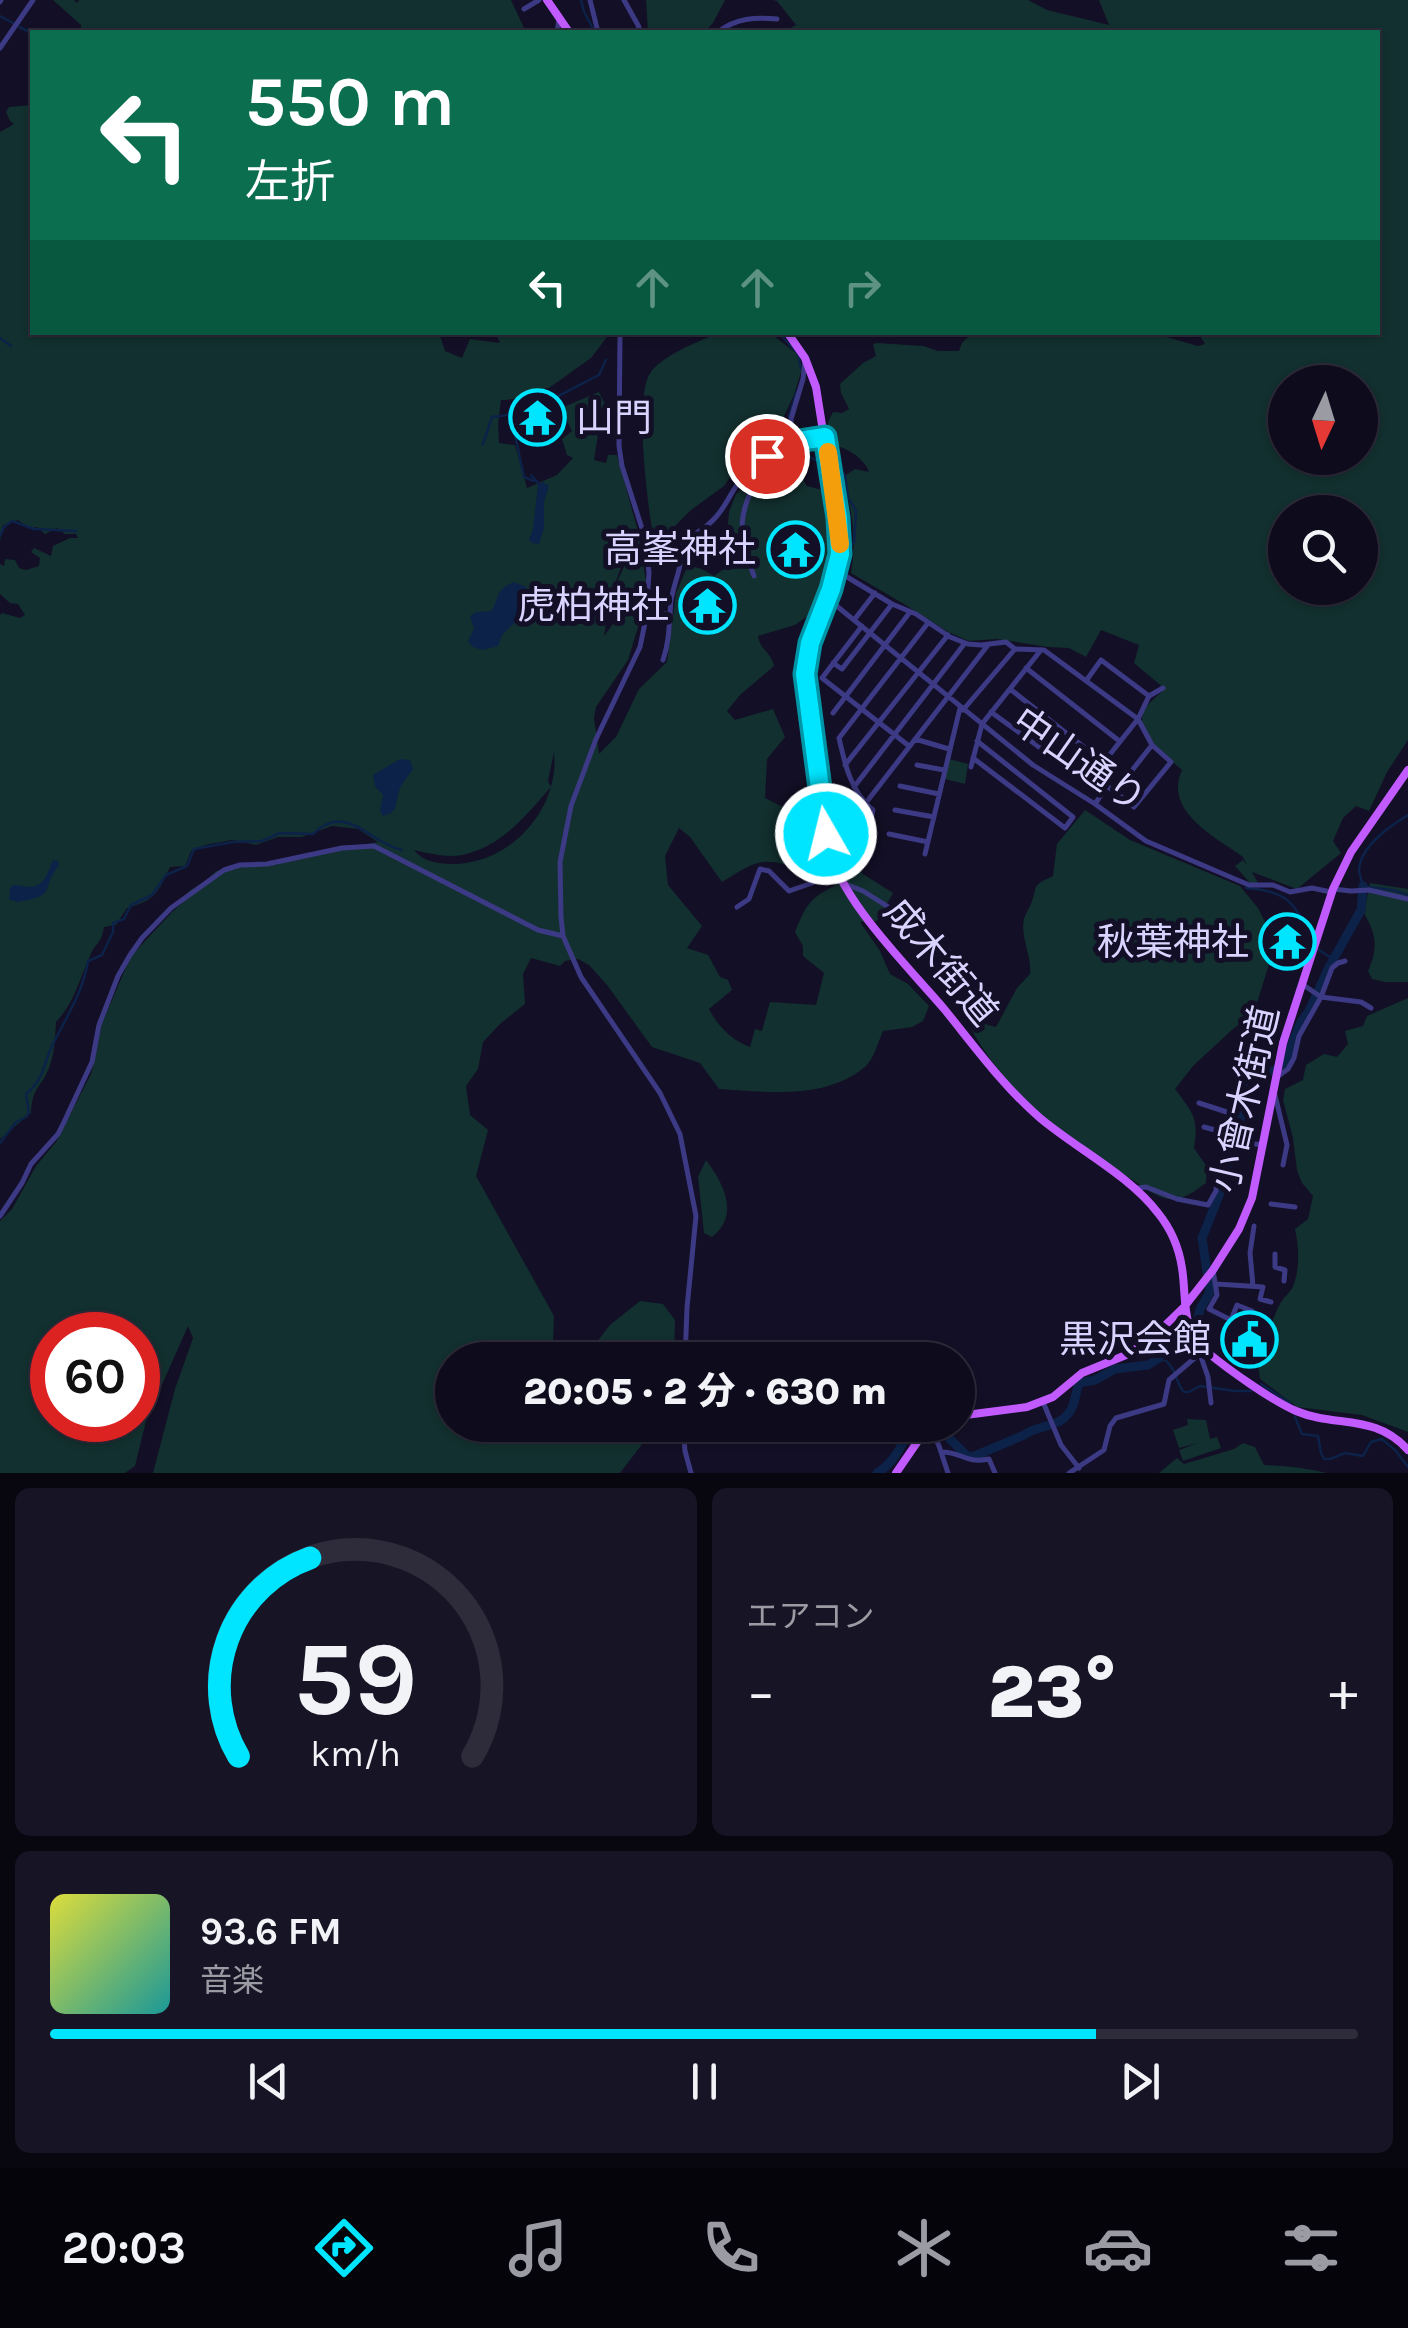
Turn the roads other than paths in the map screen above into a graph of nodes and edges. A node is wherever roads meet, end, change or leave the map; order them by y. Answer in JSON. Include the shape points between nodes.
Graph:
{"nodes":[{"id":1,"x":33,"y":0,"type":"edge"},
{"id":2,"x":539,"y":0,"type":"edge"},
{"id":3,"x":547,"y":0,"type":"edge"},
{"id":4,"x":590,"y":0,"type":"edge"},
{"id":5,"x":624,"y":0,"type":"edge"},
{"id":6,"x":524,"y":9,"type":"dead end"},
{"id":7,"x":560,"y":19,"type":"junction"},
{"id":8,"x":777,"y":19,"type":"dead end"},
{"id":9,"x":557,"y":30,"type":"edge"},
{"id":10,"x":568,"y":30,"type":"edge"},
{"id":11,"x":598,"y":30,"type":"edge"},
{"id":12,"x":638,"y":30,"type":"edge"},
{"id":13,"x":720,"y":30,"type":"edge"},
{"id":14,"x":0,"y":48,"type":"edge"},
{"id":15,"x":620,"y":335,"type":"edge"},
{"id":16,"x":789,"y":335,"type":"edge"},
{"id":17,"x":806,"y":358,"type":"junction"},
{"id":18,"x":825,"y":437,"type":"junction"},
{"id":19,"x":792,"y":442,"type":"junction"},
{"id":20,"x":767,"y":456,"type":"junction"},
{"id":21,"x":836,"y":571,"type":"junction"},
{"id":22,"x":754,"y":576,"type":"dead end"},
{"id":23,"x":875,"y":593,"type":"junction"},
{"id":24,"x":828,"y":599,"type":"junction"},
{"id":25,"x":892,"y":604,"type":"junction"},
{"id":26,"x":647,"y":610,"type":"junction"},
{"id":27,"x":910,"y":612,"type":"junction"},
{"id":28,"x":670,"y":615,"type":"junction"},
{"id":29,"x":854,"y":620,"type":"junction"},
{"id":30,"x":928,"y":624,"type":"junction"},
{"id":31,"x":862,"y":626,"type":"junction"},
{"id":32,"x":870,"y":632,"type":"junction"},
{"id":33,"x":948,"y":635,"type":"junction"},
{"id":34,"x":966,"y":642,"type":"junction"},
{"id":35,"x":885,"y":644,"type":"junction"},
{"id":36,"x":988,"y":645,"type":"junction"},
{"id":37,"x":1015,"y":649,"type":"junction"},
{"id":38,"x":1041,"y":650,"type":"junction"},
{"id":39,"x":902,"y":658,"type":"junction"},
{"id":40,"x":664,"y":660,"type":"dead end"},
{"id":41,"x":834,"y":663,"type":"junction"},
{"id":42,"x":1026,"y":668,"type":"junction"},
{"id":43,"x":919,"y":672,"type":"junction"},
{"id":44,"x":1086,"y":681,"type":"junction"},
{"id":45,"x":933,"y":684,"type":"junction"},
{"id":46,"x":1163,"y":688,"type":"dead end"},
{"id":47,"x":1010,"y":689,"type":"junction"},
{"id":48,"x":1149,"y":696,"type":"junction"},
{"id":49,"x":846,"y":697,"type":"junction"},
{"id":50,"x":948,"y":697,"type":"junction"},
{"id":51,"x":862,"y":709,"type":"junction"},
{"id":52,"x":962,"y":709,"type":"junction"},
{"id":53,"x":991,"y":712,"type":"junction"},
{"id":54,"x":834,"y":713,"type":"dead end"},
{"id":55,"x":1138,"y":719,"type":"junction"},
{"id":56,"x":879,"y":722,"type":"junction"},
{"id":57,"x":982,"y":724,"type":"junction"},
{"id":58,"x":895,"y":734,"type":"junction"},
{"id":59,"x":915,"y":739,"type":"junction"},
{"id":60,"x":978,"y":741,"type":"junction"},
{"id":61,"x":1120,"y":741,"type":"junction"},
{"id":62,"x":1152,"y":745,"type":"junction"},
{"id":63,"x":910,"y":746,"type":"junction"},
{"id":64,"x":949,"y":749,"type":"junction"},
{"id":65,"x":973,"y":758,"type":"junction"},
{"id":66,"x":1103,"y":762,"type":"junction"},
{"id":67,"x":845,"y":764,"type":"junction"},
{"id":68,"x":917,"y":765,"type":"dead end"},
{"id":69,"x":971,"y":768,"type":"dead end"},
{"id":70,"x":944,"y":770,"type":"junction"},
{"id":71,"x":1408,"y":770,"type":"edge"},
{"id":72,"x":1088,"y":782,"type":"junction"},
{"id":73,"x":900,"y":786,"type":"dead end"},
{"id":74,"x":854,"y":787,"type":"junction"},
{"id":75,"x":1115,"y":792,"type":"junction"},
{"id":76,"x":1102,"y":793,"type":"junction"},
{"id":77,"x":939,"y":794,"type":"junction"},
{"id":78,"x":865,"y":804,"type":"junction"},
{"id":79,"x":1095,"y":804,"type":"junction"},
{"id":80,"x":895,"y":810,"type":"dead end"},
{"id":81,"x":934,"y":817,"type":"junction"},
{"id":82,"x":826,"y":834,"type":"junction"},
{"id":83,"x":868,"y":834,"type":"dead end"},
{"id":84,"x":889,"y":834,"type":"dead end"},
{"id":85,"x":928,"y":842,"type":"junction"},
{"id":86,"x":925,"y":854,"type":"dead end"},
{"id":87,"x":843,"y":883,"type":"junction"},
{"id":88,"x":1333,"y":891,"type":"junction"},
{"id":89,"x":1408,"y":900,"type":"edge"},
{"id":90,"x":737,"y":906,"type":"dead end"},
{"id":91,"x":563,"y":936,"type":"junction"},
{"id":92,"x":959,"y":960,"type":"dead end"},
{"id":93,"x":1345,"y":961,"type":"dead end"},
{"id":94,"x":1302,"y":984,"type":"junction"},
{"id":95,"x":1321,"y":996,"type":"junction"},
{"id":96,"x":1371,"y":1008,"type":"dead end"},
{"id":97,"x":1278,"y":1071,"type":"junction"},
{"id":98,"x":1274,"y":1091,"type":"junction"},
{"id":99,"x":1200,"y":1103,"type":"dead end"},
{"id":100,"x":1204,"y":1127,"type":"dead end"},
{"id":101,"x":1235,"y":1139,"type":"junction"},
{"id":102,"x":1263,"y":1144,"type":"junction"},
{"id":103,"x":1283,"y":1165,"type":"dead end"},
{"id":104,"x":1134,"y":1189,"type":"junction"},
{"id":105,"x":1271,"y":1204,"type":"dead end"},
{"id":106,"x":1295,"y":1207,"type":"dead end"},
{"id":107,"x":0,"y":1216,"type":"edge"},
{"id":108,"x":1254,"y":1226,"type":"dead end"},
{"id":109,"x":1275,"y":1254,"type":"dead end"},
{"id":110,"x":1210,"y":1273,"type":"junction"},
{"id":111,"x":1184,"y":1281,"type":"junction"},
{"id":112,"x":1284,"y":1281,"type":"dead end"},
{"id":113,"x":1217,"y":1284,"type":"junction"},
{"id":114,"x":1253,"y":1286,"type":"junction"},
{"id":115,"x":1199,"y":1287,"type":"junction"},
{"id":116,"x":1271,"y":1302,"type":"dead end"},
{"id":117,"x":1184,"y":1307,"type":"junction"},
{"id":118,"x":1252,"y":1310,"type":"dead end"},
{"id":119,"x":1231,"y":1320,"type":"junction"},
{"id":120,"x":1228,"y":1335,"type":"dead end"},
{"id":121,"x":685,"y":1342,"type":"edge"},
{"id":122,"x":1202,"y":1352,"type":"junction"},
{"id":123,"x":1043,"y":1402,"type":"junction"},
{"id":124,"x":1211,"y":1403,"type":"dead end"},
{"id":125,"x":975,"y":1414,"type":"edge"},
{"id":126,"x":684,"y":1442,"type":"edge"},
{"id":127,"x":918,"y":1442,"type":"edge"},
{"id":128,"x":938,"y":1442,"type":"edge"},
{"id":129,"x":1408,"y":1450,"type":"edge"},
{"id":130,"x":941,"y":1452,"type":"junction"},
{"id":131,"x":1079,"y":1468,"type":"junction"},
{"id":132,"x":691,"y":1473,"type":"edge"},
{"id":133,"x":896,"y":1473,"type":"edge"},
{"id":134,"x":948,"y":1473,"type":"edge"},
{"id":135,"x":995,"y":1473,"type":"edge"},
{"id":136,"x":1069,"y":1473,"type":"edge"}],
"edges":[{"from":1,"to":14,"type":"street"},
{"from":2,"to":6,"type":"street"},
{"from":3,"to":7,"type":"main road"},
{"from":4,"to":11,"type":"street"},
{"from":5,"to":12,"type":"street"},
{"from":7,"to":9,"type":"street"},
{"from":7,"to":10,"type":"main road"},
{"from":8,"to":13,"type":"street","via":[[745,19]]},
{"from":15,"to":26,"type":"street","via":[[619,446],[646,542]]},
{"from":16,"to":17,"type":"main road","name":"成木街道"},
{"from":17,"to":18,"type":"main road","name":"成木街道"},
{"from":17,"to":19,"type":"street","via":[[790,419]]},
{"from":18,"to":19,"type":"street"},
{"from":18,"to":21,"type":"main road","name":"成木街道","via":[[840,539]]},
{"from":19,"to":20,"type":"street"},
{"from":20,"to":22,"type":"street","via":[[742,513]]},
{"from":20,"to":28,"type":"street","via":[[714,520],[681,546]]},
{"from":21,"to":23,"type":"street"},
{"from":21,"to":24,"type":"main road","name":"成木街道"},
{"from":23,"to":25,"type":"street"},
{"from":23,"to":29,"type":"street"},
{"from":24,"to":29,"type":"street","name":"中山通り"},
{"from":24,"to":82,"type":"main road","name":"成木街道","via":[[805,674]]},
{"from":25,"to":27,"type":"street"},
{"from":25,"to":32,"type":"street"},
{"from":26,"to":28,"type":"street"},
{"from":26,"to":91,"type":"street","via":[[640,647],[571,806],[559,876]]},
{"from":27,"to":30,"type":"street"},
{"from":27,"to":35,"type":"street"},
{"from":28,"to":40,"type":"street"},
{"from":29,"to":31,"type":"street","name":"中山通り"},
{"from":30,"to":33,"type":"street"},
{"from":30,"to":39,"type":"street"},
{"from":31,"to":32,"type":"street","name":"中山通り"},
{"from":31,"to":41,"type":"street"},
{"from":32,"to":35,"type":"street","name":"中山通り"},
{"from":32,"to":41,"type":"street","via":[[842,669]]},
{"from":33,"to":34,"type":"street"},
{"from":33,"to":43,"type":"street"},
{"from":34,"to":36,"type":"street"},
{"from":34,"to":45,"type":"street"},
{"from":35,"to":39,"type":"street","name":"中山通り"},
{"from":35,"to":49,"type":"street"},
{"from":36,"to":37,"type":"street","via":[[1006,642]]},
{"from":36,"to":50,"type":"street"},
{"from":37,"to":38,"type":"street"},
{"from":37,"to":52,"type":"street"},
{"from":38,"to":42,"type":"street"},
{"from":38,"to":44,"type":"street"},
{"from":39,"to":43,"type":"street","name":"中山通り"},
{"from":39,"to":51,"type":"street"},
{"from":41,"to":49,"type":"street","via":[[822,678]]},
{"from":42,"to":47,"type":"street"},
{"from":42,"to":61,"type":"street"},
{"from":43,"to":45,"type":"street","name":"中山通り"},
{"from":43,"to":56,"type":"street"},
{"from":44,"to":48,"type":"street","via":[[1101,660]]},
{"from":44,"to":55,"type":"street"},
{"from":45,"to":50,"type":"street","name":"中山通り"},
{"from":45,"to":58,"type":"street"},
{"from":46,"to":48,"type":"street"},
{"from":47,"to":53,"type":"street"},
{"from":47,"to":66,"type":"street"},
{"from":48,"to":55,"type":"street"},
{"from":49,"to":51,"type":"street"},
{"from":49,"to":54,"type":"street"},
{"from":50,"to":52,"type":"street","name":"中山通り"},
{"from":50,"to":59,"type":"street"},
{"from":51,"to":56,"type":"street"},
{"from":51,"to":67,"type":"street","via":[[839,738]]},
{"from":52,"to":57,"type":"street","name":"中山通り"},
{"from":52,"to":64,"type":"street"},
{"from":53,"to":57,"type":"street"},
{"from":53,"to":72,"type":"street"},
{"from":55,"to":61,"type":"street"},
{"from":55,"to":62,"type":"street"},
{"from":56,"to":58,"type":"street"},
{"from":56,"to":67,"type":"street"},
{"from":57,"to":60,"type":"street"},
{"from":57,"to":79,"type":"street","name":"中山通り"},
{"from":58,"to":63,"type":"street"},
{"from":58,"to":74,"type":"street"},
{"from":59,"to":63,"type":"street"},
{"from":59,"to":64,"type":"street"},
{"from":60,"to":65,"type":"street"},
{"from":60,"to":65,"type":"street","via":[[1073,817],[1065,828]]},
{"from":61,"to":66,"type":"street"},
{"from":62,"to":75,"type":"street"},
{"from":62,"to":75,"type":"street","via":[[1171,762],[1134,808]]},
{"from":63,"to":78,"type":"street"},
{"from":64,"to":70,"type":"street"},
{"from":65,"to":69,"type":"street"},
{"from":66,"to":72,"type":"street"},
{"from":67,"to":74,"type":"street"},
{"from":68,"to":70,"type":"street"},
{"from":70,"to":77,"type":"street"},
{"from":71,"to":88,"type":"main road","name":"小曾木街道"},
{"from":72,"to":76,"type":"street"},
{"from":73,"to":77,"type":"street"},
{"from":74,"to":78,"type":"street"},
{"from":75,"to":76,"type":"street","via":[[1107,786]]},
{"from":76,"to":79,"type":"street"},
{"from":77,"to":81,"type":"street"},
{"from":78,"to":83,"type":"street","via":[[872,810]]},
{"from":79,"to":88,"type":"street","name":"中山通り","via":[[1146,841],[1249,885]]},
{"from":80,"to":81,"type":"street"},
{"from":81,"to":85,"type":"street"},
{"from":82,"to":87,"type":"main road","name":"成木街道"},
{"from":82,"to":90,"type":"street","via":[[815,882],[789,891],[760,869],[749,899]]},
{"from":84,"to":85,"type":"street"},
{"from":85,"to":86,"type":"street"},
{"from":87,"to":92,"type":"street","via":[[917,925]]},
{"from":87,"to":104,"type":"main road","name":"成木街道","via":[[1025,1104]]},
{"from":88,"to":89,"type":"street","name":"中山通り","via":[[1369,890]]},
{"from":88,"to":94,"type":"main road","name":"小曾木街道"},
{"from":91,"to":107,"type":"street","via":[[542,932],[374,846],[224,870],[171,908],[130,955],[64,1122]]},
{"from":91,"to":121,"type":"street","via":[[592,996],[660,1093],[680,1134],[696,1222]]},
{"from":93,"to":95,"type":"street","via":[[1332,968]]},
{"from":94,"to":95,"type":"street"},
{"from":94,"to":97,"type":"main road","name":"小曾木街道"},
{"from":95,"to":96,"type":"street"},
{"from":95,"to":97,"type":"street","via":[[1288,1070]]},
{"from":97,"to":98,"type":"main road","name":"小曾木街道"},
{"from":98,"to":102,"type":"main road","name":"小曾木街道"},
{"from":98,"to":103,"type":"street","via":[[1287,1145]]},
{"from":99,"to":101,"type":"street","via":[[1236,1112]]},
{"from":100,"to":101,"type":"street"},
{"from":101,"to":102,"type":"street"},
{"from":101,"to":104,"type":"street","via":[[1208,1206]]},
{"from":102,"to":110,"type":"main road","name":"小曾木街道","via":[[1246,1214]]},
{"from":104,"to":111,"type":"main road","name":"成木街道","via":[[1167,1225]]},
{"from":105,"to":106,"type":"street"},
{"from":108,"to":114,"type":"street"},
{"from":109,"to":112,"type":"street"},
{"from":110,"to":113,"type":"street"},
{"from":110,"to":115,"type":"main road","name":"小曾木街道"},
{"from":111,"to":115,"type":"main road"},
{"from":111,"to":117,"type":"main road","name":"成木街道"},
{"from":113,"to":114,"type":"street"},
{"from":113,"to":119,"type":"street","via":[[1209,1309]]},
{"from":114,"to":116,"type":"street","via":[[1262,1287],[1260,1299]]},
{"from":115,"to":117,"type":"main road","name":"小曾木街道"},
{"from":117,"to":122,"type":"main road","name":"成木街道"},
{"from":117,"to":123,"type":"main road","name":"小曾木街道","via":[[1144,1344],[1088,1370]]},
{"from":118,"to":119,"type":"street","via":[[1238,1306]]},
{"from":119,"to":120,"type":"street"},
{"from":122,"to":124,"type":"street"},
{"from":122,"to":129,"type":"main road","name":"成木街道","via":[[1294,1410],[1376,1427]]},
{"from":122,"to":131,"type":"street","via":[[1168,1380],[1164,1404],[1116,1418],[1106,1448]]},
{"from":123,"to":125,"type":"main road"},
{"from":123,"to":131,"type":"street"},
{"from":126,"to":132,"type":"street"},
{"from":127,"to":133,"type":"main road"},
{"from":128,"to":130,"type":"street"},
{"from":130,"to":134,"type":"street"},
{"from":130,"to":135,"type":"street","via":[[973,1462],[989,1458]]},
{"from":131,"to":136,"type":"street"}]}
